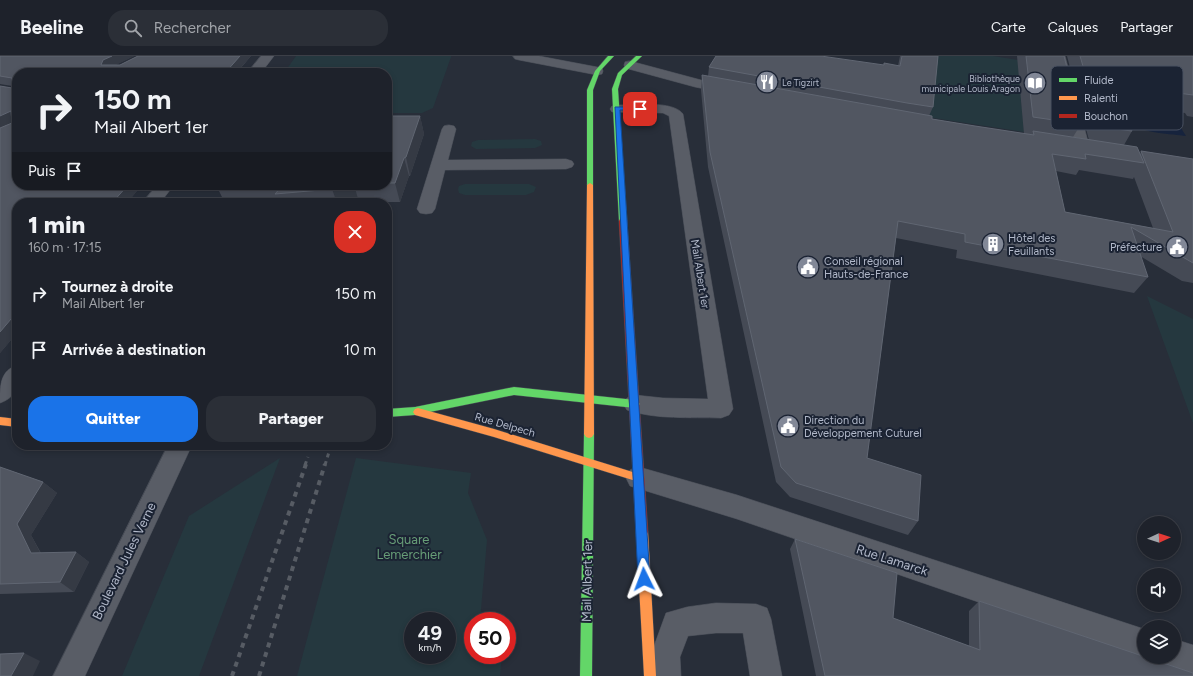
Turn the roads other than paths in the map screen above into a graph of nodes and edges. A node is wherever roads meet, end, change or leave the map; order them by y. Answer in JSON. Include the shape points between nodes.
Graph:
{"nodes":[{"id":1,"x":268,"y":56,"type":"edge"},
{"id":2,"x":519,"y":56,"type":"edge"},
{"id":3,"x":1059,"y":56,"type":"edge"},
{"id":4,"x":618,"y":59,"type":"edge"},
{"id":5,"x":1062,"y":66,"type":"edge"},
{"id":6,"x":258,"y":68,"type":"edge"},
{"id":7,"x":597,"y":71,"type":"junction"},
{"id":8,"x":620,"y":74,"type":"junction"},
{"id":9,"x":746,"y":93,"type":"edge"},
{"id":10,"x":617,"y":109,"type":"junction"},
{"id":11,"x":449,"y":129,"type":"dead end"},
{"id":12,"x":1083,"y":130,"type":"edge"},
{"id":13,"x":1067,"y":147,"type":"edge"},
{"id":14,"x":566,"y":164,"type":"dead end"},
{"id":15,"x":438,"y":165,"type":"junction"},
{"id":16,"x":162,"y":190,"type":"edge"},
{"id":17,"x":155,"y":198,"type":"edge"},
{"id":18,"x":426,"y":209,"type":"dead end"},
{"id":19,"x":12,"y":379,"type":"edge"},
{"id":20,"x":0,"y":394,"type":"edge"},
{"id":21,"x":589,"y":399,"type":"junction"},
{"id":22,"x":635,"y":404,"type":"junction"},
{"id":23,"x":414,"y":411,"type":"junction"},
{"id":24,"x":392,"y":413,"type":"edge"},
{"id":25,"x":0,"y":420,"type":"edge"},
{"id":26,"x":12,"y":422,"type":"edge"},
{"id":27,"x":178,"y":450,"type":"edge"},
{"id":28,"x":588,"y":462,"type":"junction"},
{"id":29,"x":639,"y":478,"type":"junction"},
{"id":30,"x":1137,"y":642,"type":"edge"},
{"id":31,"x":1181,"y":656,"type":"edge"},
{"id":32,"x":1193,"y":660,"type":"edge"},
{"id":33,"x":69,"y":676,"type":"edge"},
{"id":34,"x":586,"y":676,"type":"edge"},
{"id":35,"x":650,"y":676,"type":"edge"},
{"id":36,"x":665,"y":676,"type":"edge"},
{"id":37,"x":766,"y":676,"type":"edge"}],
"edges":[{"from":1,"to":6,"type":"street"},
{"from":2,"to":7,"type":"street"},
{"from":3,"to":5,"type":"street"},
{"from":4,"to":7,"type":"main road"},
{"from":4,"to":8,"type":"main road"},
{"from":4,"to":9,"type":"street","via":[[676,78]]},
{"from":7,"to":8,"type":"main road"},
{"from":7,"to":21,"type":"main road","name":"Mail Albert 1er","via":[[590,90]]},
{"from":8,"to":10,"type":"main road","via":[[616,89]]},
{"from":10,"to":22,"type":"main road"},
{"from":10,"to":22,"type":"street","name":"Mail Albert 1er","via":[[665,109],[676,114],[721,409]]},
{"from":11,"to":15,"type":"street"},
{"from":12,"to":13,"type":"street","via":[[1089,150]]},
{"from":14,"to":15,"type":"street"},
{"from":15,"to":18,"type":"street"},
{"from":16,"to":17,"type":"street"},
{"from":19,"to":20,"type":"street"},
{"from":21,"to":22,"type":"main road","name":"Mail Albert 1er"},
{"from":21,"to":23,"type":"main road","name":"Rue Delpech","via":[[514,391]]},
{"from":21,"to":28,"type":"main road","name":"Mail Albert 1er"},
{"from":22,"to":29,"type":"main road"},
{"from":23,"to":24,"type":"main road","name":"Rue Delpech"},
{"from":23,"to":28,"type":"main road","name":"Rue Delpech"},
{"from":25,"to":26,"type":"main road"},
{"from":27,"to":33,"type":"street","name":"Boulevard Jules Verne"},
{"from":28,"to":29,"type":"main road"},
{"from":28,"to":34,"type":"main road","name":"Mail Albert 1er"},
{"from":29,"to":30,"type":"street","name":"Rue Lamarck","via":[[737,507]]},
{"from":29,"to":35,"type":"main road"},
{"from":31,"to":32,"type":"street"},
{"from":36,"to":37,"type":"street","via":[[665,657],[677,624],[698,618],[722,617],[756,619]]}]}
